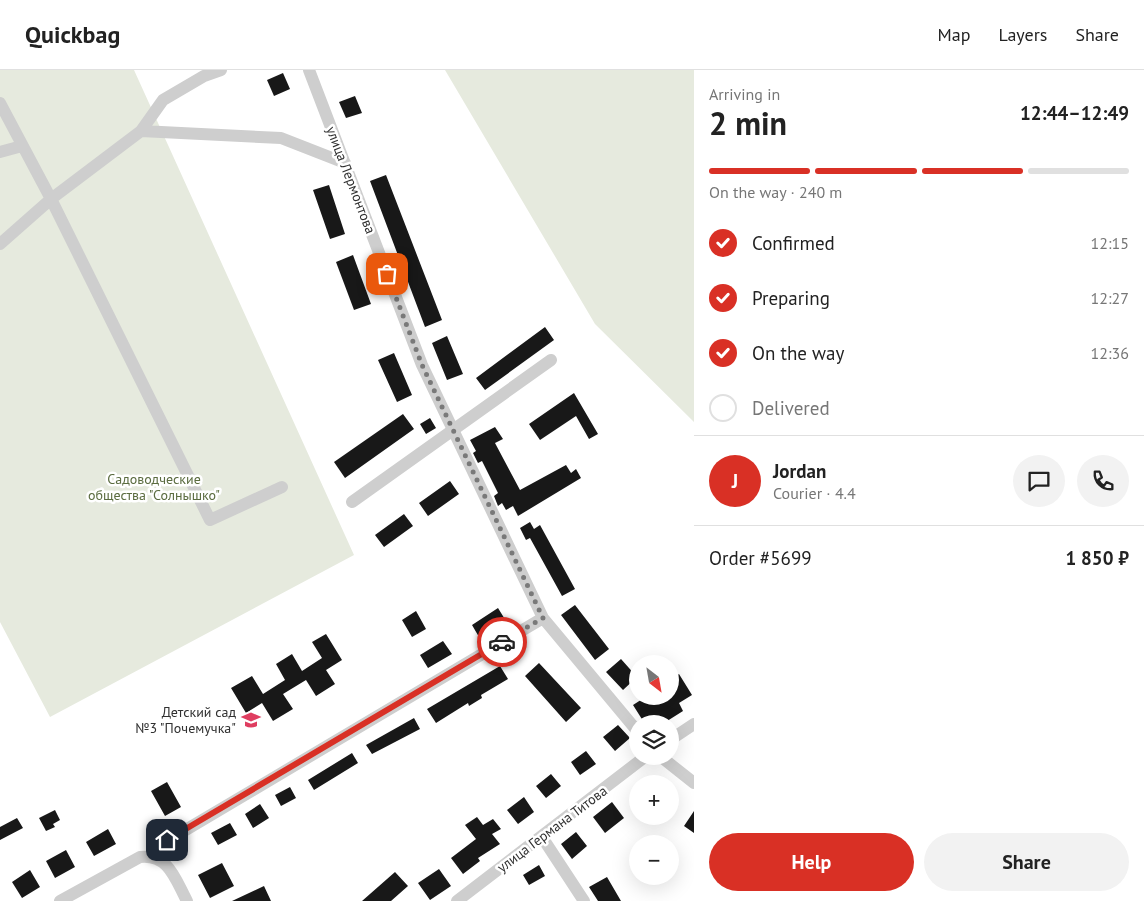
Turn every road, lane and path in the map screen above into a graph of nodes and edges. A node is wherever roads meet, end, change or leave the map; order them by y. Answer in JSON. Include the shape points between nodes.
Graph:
{"nodes":[{"id":1,"x":221,"y":70,"type":"edge"},
{"id":2,"x":309,"y":70,"type":"edge"},
{"id":3,"x":0,"y":104,"type":"edge"},
{"id":4,"x":141,"y":131,"type":"junction"},
{"id":5,"x":22,"y":146,"type":"junction"},
{"id":6,"x":0,"y":152,"type":"edge"},
{"id":7,"x":345,"y":164,"type":"junction"},
{"id":8,"x":51,"y":199,"type":"junction"},
{"id":9,"x":0,"y":244,"type":"edge"},
{"id":10,"x":551,"y":360,"type":"dead end"},
{"id":11,"x":453,"y":431,"type":"junction"},
{"id":12,"x":282,"y":487,"type":"dead end"},
{"id":13,"x":352,"y":502,"type":"dead end"},
{"id":14,"x":543,"y":618,"type":"junction"},
{"id":15,"x":629,"y":721,"type":"edge"},
{"id":16,"x":694,"y":724,"type":"edge"},
{"id":17,"x":679,"y":734,"type":"edge"},
{"id":18,"x":634,"y":765,"type":"edge"},
{"id":19,"x":671,"y":765,"type":"edge"},
{"id":20,"x":694,"y":783,"type":"edge"},
{"id":21,"x":542,"y":837,"type":"junction"},
{"id":22,"x":155,"y":857,"type":"junction"},
{"id":23,"x":60,"y":901,"type":"edge"},
{"id":24,"x":187,"y":901,"type":"edge"},
{"id":25,"x":457,"y":901,"type":"edge"},
{"id":26,"x":584,"y":901,"type":"edge"}],
"edges":[{"from":1,"to":4,"type":"street","via":[[163,100]]},
{"from":2,"to":7,"type":"street","name":"улица Лермонтова"},
{"from":3,"to":5,"type":"street"},
{"from":4,"to":7,"type":"street","via":[[281,138]]},
{"from":4,"to":8,"type":"street"},
{"from":5,"to":6,"type":"street"},
{"from":5,"to":8,"type":"street"},
{"from":7,"to":11,"type":"street","name":"улица Лермонтова","via":[[422,365]]},
{"from":8,"to":9,"type":"street"},
{"from":8,"to":12,"type":"street","via":[[210,520]]},
{"from":10,"to":11,"type":"street"},
{"from":11,"to":13,"type":"street"},
{"from":11,"to":14,"type":"street","name":"улица Лермонтова"},
{"from":14,"to":15,"type":"street","name":"улица Лермонтова"},
{"from":14,"to":22,"type":"street","via":[[167,840]]},
{"from":16,"to":17,"type":"street"},
{"from":18,"to":21,"type":"street","name":"улица Германа Титова"},
{"from":19,"to":20,"type":"street"},
{"from":21,"to":25,"type":"street","name":"улица Германа Титова"},
{"from":21,"to":26,"type":"street"},
{"from":22,"to":23,"type":"street","via":[[140,857]]},
{"from":22,"to":24,"type":"street","via":[[169,868]]}]}
